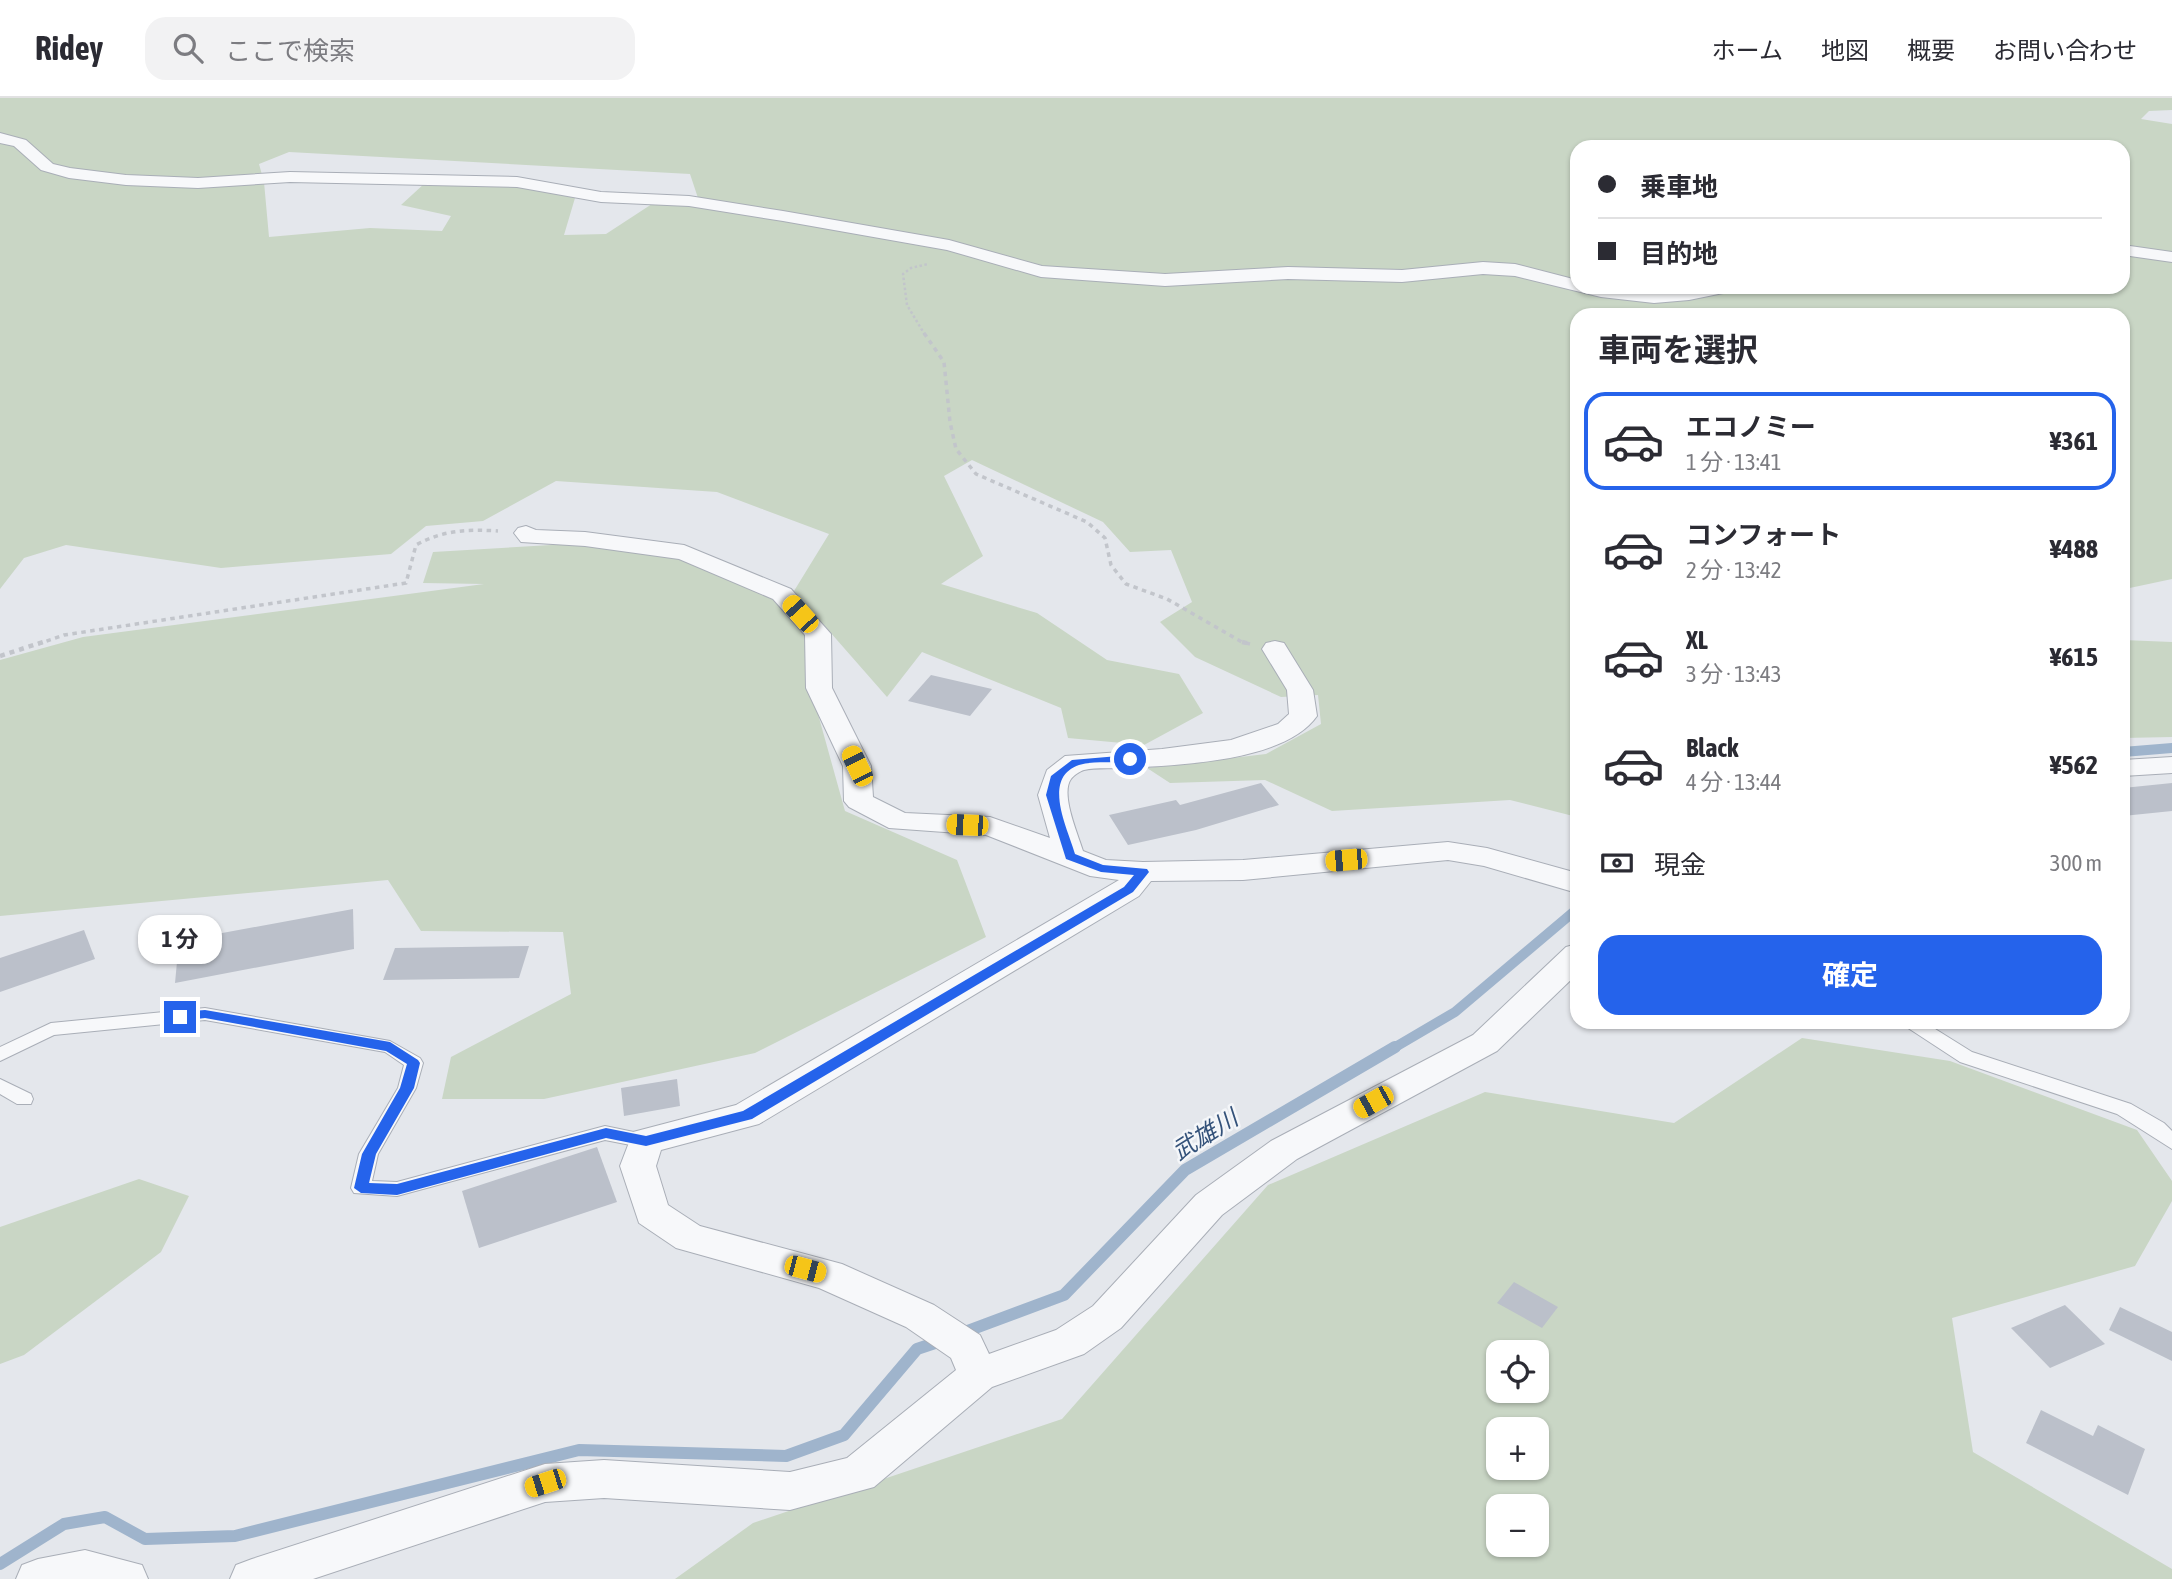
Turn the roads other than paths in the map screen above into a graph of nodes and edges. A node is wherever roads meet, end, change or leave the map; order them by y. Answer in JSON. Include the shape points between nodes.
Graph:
{"nodes":[{"id":1,"x":0,"y":138,"type":"edge"},
{"id":2,"x":2130,"y":251,"type":"edge"},
{"id":3,"x":2172,"y":257,"type":"edge"},
{"id":4,"x":1570,"y":284,"type":"edge"},
{"id":5,"x":1609,"y":294,"type":"edge"},
{"id":6,"x":1702,"y":294,"type":"edge"},
{"id":7,"x":526,"y":533,"type":"road end"},
{"id":8,"x":1275,"y":649,"type":"road end"},
{"id":9,"x":2172,"y":765,"type":"edge"},
{"id":10,"x":2130,"y":768,"type":"edge"},
{"id":11,"x":1070,"y":856,"type":"junction"},
{"id":12,"x":1143,"y":872,"type":"junction"},
{"id":13,"x":1570,"y":881,"type":"edge"},
{"id":14,"x":1570,"y":962,"type":"edge"},
{"id":15,"x":1922,"y":1029,"type":"edge"},
{"id":16,"x":0,"y":1055,"type":"edge"},
{"id":17,"x":0,"y":1086,"type":"edge"},
{"id":18,"x":24,"y":1100,"type":"dead end"},
{"id":19,"x":646,"y":1141,"type":"junction"},
{"id":20,"x":2172,"y":1142,"type":"edge"},
{"id":21,"x":972,"y":1361,"type":"junction"},
{"id":22,"x":38,"y":1579,"type":"edge"},
{"id":23,"x":126,"y":1579,"type":"edge"},
{"id":24,"x":252,"y":1579,"type":"edge"}],
"edges":[{"from":1,"to":4,"type":"street","via":[[20,143],[47,167],[91,176],[198,183],[290,177],[517,182],[601,197],[690,201],[783,216],[950,245],[1041,271],[1155,280],[1288,273],[1402,276],[1483,268],[1515,270]]},
{"from":2,"to":3,"type":"street"},
{"from":5,"to":6,"type":"street","via":[[1649,299]]},
{"from":7,"to":11,"type":"street","via":[[529,537],[684,551],[782,594],[818,634],[819,688],[857,766],[859,802],[899,822],[990,826]]},
{"from":8,"to":11,"type":"street","via":[[1300,690],[1303,716],[1296,726],[1272,739],[1234,749],[1075,762],[1057,776],[1052,795]]},
{"from":9,"to":10,"type":"street"},
{"from":11,"to":12,"type":"street","via":[[1101,869]]},
{"from":12,"to":13,"type":"street","via":[[1243,870],[1448,850]]},
{"from":12,"to":19,"type":"street","via":[[1128,889],[747,1115]]},
{"from":14,"to":21,"type":"street","via":[[1485,1043],[1284,1150],[1209,1205],[1107,1317],[1070,1342]]},
{"from":15,"to":20,"type":"lane","via":[[1966,1057],[2124,1109]]},
{"from":16,"to":19,"type":"lane","via":[[51,1029],[205,1014],[390,1047],[414,1063],[407,1088],[369,1154],[361,1188],[397,1189],[606,1133]]},
{"from":17,"to":18,"type":"lane"},
{"from":19,"to":21,"type":"street","via":[[638,1166],[652,1213],[690,1238],[828,1275],[920,1316]]},
{"from":21,"to":24,"type":"street","via":[[859,1474],[790,1491],[604,1479],[545,1483]]},
{"from":22,"to":23,"type":"street","via":[[85,1570]]}]}
